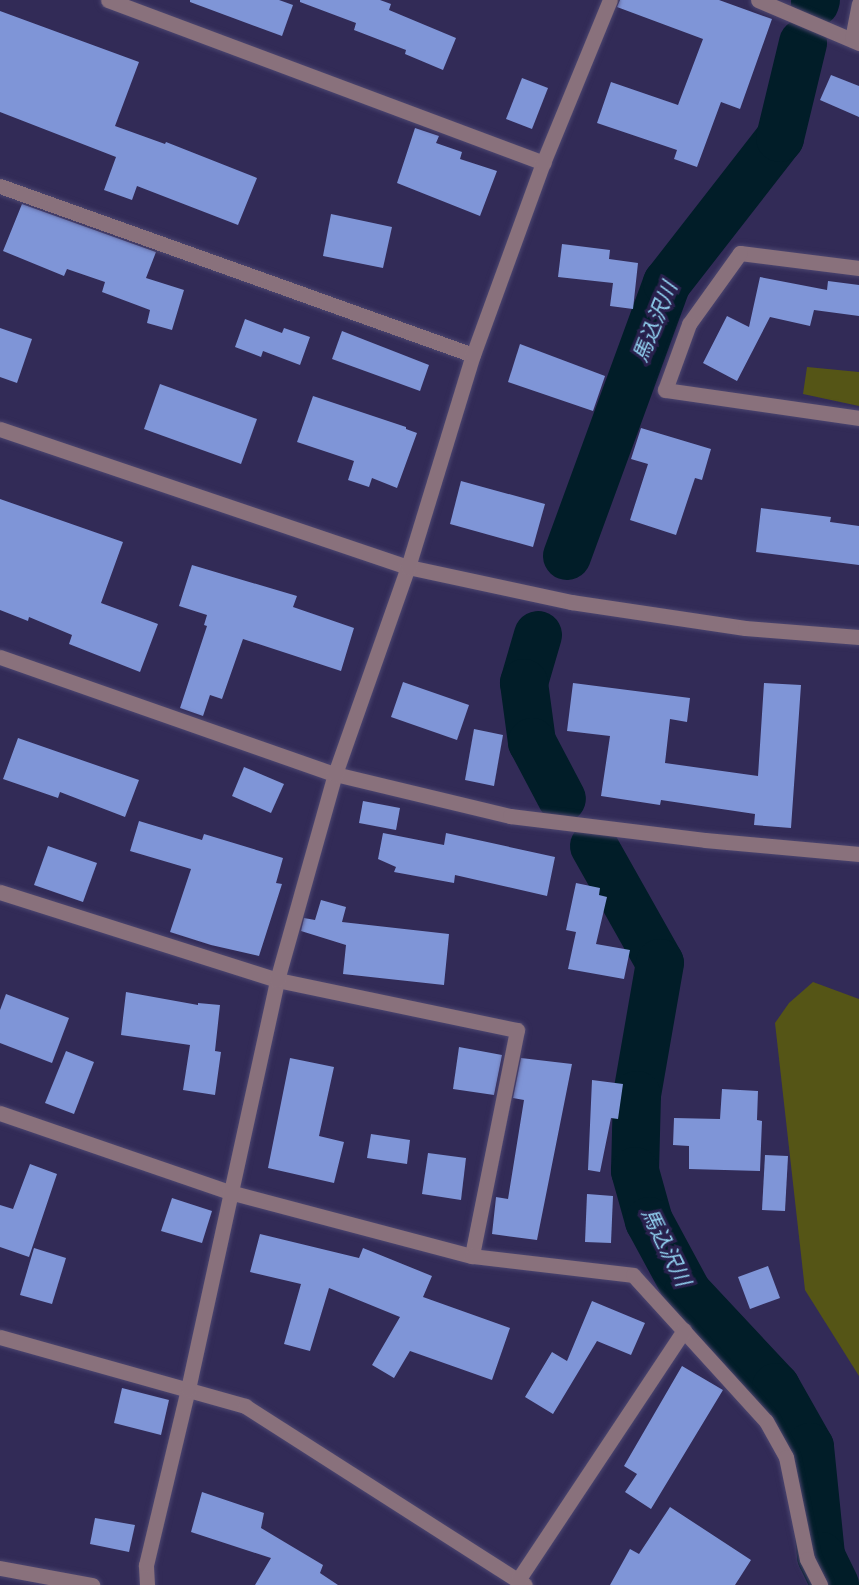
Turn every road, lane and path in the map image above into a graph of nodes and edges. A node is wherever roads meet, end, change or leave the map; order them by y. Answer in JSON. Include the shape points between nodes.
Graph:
{"nodes":[{"id":1,"x":108,"y":0,"type":"edge"},
{"id":2,"x":610,"y":0,"type":"edge"},
{"id":3,"x":758,"y":0,"type":"edge"},
{"id":4,"x":859,"y":4,"type":"edge"},
{"id":5,"x":855,"y":41,"type":"edge"},
{"id":6,"x":543,"y":163,"type":"junction"},
{"id":7,"x":0,"y":186,"type":"edge"},
{"id":8,"x":859,"y":268,"type":"edge"},
{"id":9,"x":473,"y":355,"type":"junction"},
{"id":10,"x":859,"y":418,"type":"edge"},
{"id":11,"x":0,"y":429,"type":"edge"},
{"id":12,"x":408,"y":567,"type":"junction"},
{"id":13,"x":859,"y":638,"type":"edge"},
{"id":14,"x":0,"y":657,"type":"edge"},
{"id":15,"x":335,"y":774,"type":"junction"},
{"id":16,"x":859,"y":854,"type":"edge"},
{"id":17,"x":0,"y":892,"type":"edge"},
{"id":18,"x":277,"y":980,"type":"junction"},
{"id":19,"x":0,"y":1113,"type":"edge"},
{"id":20,"x":229,"y":1192,"type":"junction"},
{"id":21,"x":472,"y":1257,"type":"junction"},
{"id":22,"x":684,"y":1330,"type":"junction"},
{"id":23,"x":0,"y":1337,"type":"edge"},
{"id":24,"x":188,"y":1389,"type":"junction"},
{"id":25,"x":0,"y":1568,"type":"edge"},
{"id":26,"x":521,"y":1583,"type":"edge"},
{"id":27,"x":92,"y":1585,"type":"edge"},
{"id":28,"x":147,"y":1585,"type":"edge"},
{"id":29,"x":820,"y":1585,"type":"edge"}],
"edges":[{"from":1,"to":6,"type":"street"},
{"from":2,"to":6,"type":"street"},
{"from":3,"to":5,"type":"street"},
{"from":4,"to":5,"type":"street"},
{"from":6,"to":9,"type":"street"},
{"from":7,"to":9,"type":"street"},
{"from":8,"to":10,"type":"street","via":[[740,253],[689,324],[665,390]]},
{"from":9,"to":12,"type":"street"},
{"from":11,"to":12,"type":"street"},
{"from":12,"to":13,"type":"street","via":[[571,602],[745,628]]},
{"from":12,"to":15,"type":"street"},
{"from":14,"to":15,"type":"street"},
{"from":15,"to":16,"type":"street","via":[[510,816]]},
{"from":15,"to":18,"type":"street"},
{"from":17,"to":18,"type":"street"},
{"from":18,"to":20,"type":"street"},
{"from":18,"to":21,"type":"street","via":[[517,1030]]},
{"from":19,"to":20,"type":"street"},
{"from":20,"to":21,"type":"street"},
{"from":20,"to":24,"type":"street"},
{"from":21,"to":22,"type":"street","via":[[633,1275]]},
{"from":22,"to":26,"type":"street"},
{"from":22,"to":29,"type":"street","via":[[766,1420],[786,1457],[807,1559]]},
{"from":23,"to":24,"type":"street"},
{"from":24,"to":26,"type":"street","via":[[245,1406]]},
{"from":24,"to":28,"type":"street","via":[[146,1564]]},
{"from":25,"to":27,"type":"street"}]}
